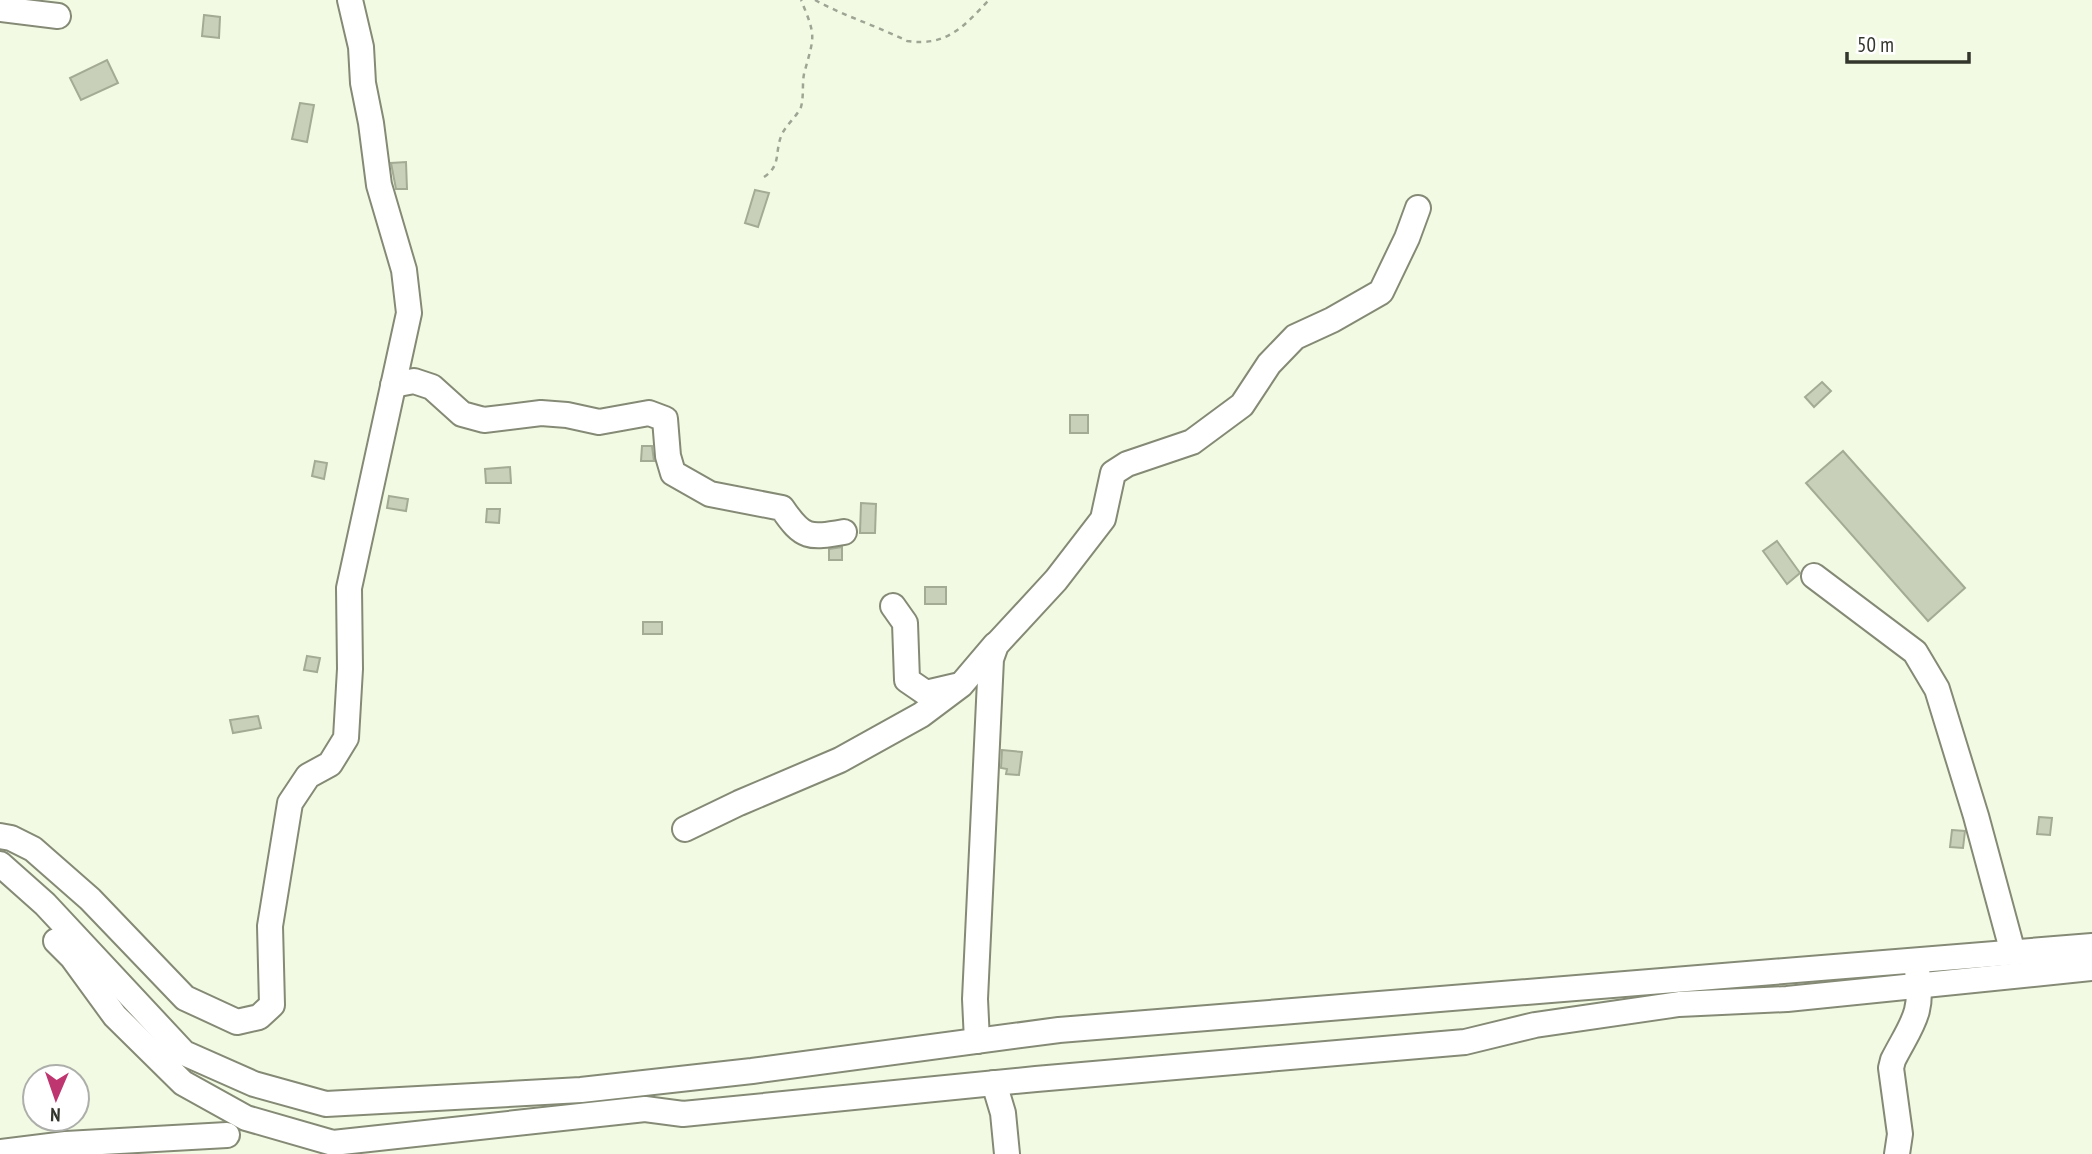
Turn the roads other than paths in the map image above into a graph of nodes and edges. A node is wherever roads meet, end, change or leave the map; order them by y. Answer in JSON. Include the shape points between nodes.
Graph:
{"nodes":[{"id":1,"x":350,"y":0,"type":"edge"},
{"id":2,"x":0,"y":9,"type":"edge"},
{"id":3,"x":58,"y":16,"type":"dead end"},
{"id":4,"x":1418,"y":208,"type":"dead end"},
{"id":5,"x":393,"y":385,"type":"junction"},
{"id":6,"x":844,"y":532,"type":"dead end"},
{"id":7,"x":1814,"y":576,"type":"dead end"},
{"id":8,"x":893,"y":606,"type":"dead end"},
{"id":9,"x":996,"y":645,"type":"junction"},
{"id":10,"x":961,"y":685,"type":"junction"},
{"id":11,"x":990,"y":695,"type":"junction"},
{"id":12,"x":685,"y":829,"type":"dead end"},
{"id":13,"x":0,"y":836,"type":"edge"},
{"id":14,"x":0,"y":864,"type":"edge"},
{"id":15,"x":53,"y":913,"type":"junction"},
{"id":16,"x":2092,"y":946,"type":"edge"},
{"id":17,"x":2013,"y":953,"type":"junction"},
{"id":18,"x":2092,"y":968,"type":"edge"},
{"id":19,"x":1917,"y":973,"type":"junction"},
{"id":20,"x":977,"y":1041,"type":"junction"},
{"id":21,"x":994,"y":1083,"type":"junction"},
{"id":22,"x":232,"y":1134,"type":"edge"},
{"id":23,"x":0,"y":1152,"type":"edge"},
{"id":24,"x":1007,"y":1154,"type":"edge"},
{"id":25,"x":1897,"y":1154,"type":"edge"}],
"edges":[{"from":1,"to":5,"type":"street","via":[[361,47],[379,185],[404,270],[409,313]]},
{"from":2,"to":3,"type":"street"},
{"from":4,"to":9,"type":"street","via":[[1381,292],[1295,337],[1269,364],[1242,405],[1192,442],[1113,472],[1103,519],[1056,580]]},
{"from":5,"to":6,"type":"street","via":[[414,381],[432,387],[462,414],[484,420],[541,413],[598,422],[649,413],[665,419],[673,473],[710,494],[782,508],[795,528],[815,537]]},
{"from":5,"to":13,"type":"street","via":[[349,588],[346,738],[330,764],[308,776],[290,803],[270,926],[272,1005],[259,1017],[237,1022],[185,998],[90,899],[33,849]]},
{"from":7,"to":17,"type":"street","via":[[1915,652],[1937,689]]},
{"from":8,"to":10,"type":"street","via":[[905,623],[907,680],[926,693]]},
{"from":9,"to":10,"type":"street"},
{"from":9,"to":11,"type":"street"},
{"from":10,"to":11,"type":"street","via":[[981,684]]},
{"from":10,"to":12,"type":"street","via":[[921,715],[840,760]]},
{"from":11,"to":20,"type":"street","via":[[975,999]]},
{"from":14,"to":15,"type":"street"},
{"from":15,"to":20,"type":"street","via":[[184,1052],[254,1084],[326,1104],[582,1090]]},
{"from":15,"to":22,"type":"street","via":[[46,930],[115,1016]]},
{"from":16,"to":17,"type":"street"},
{"from":17,"to":19,"type":"street"},
{"from":18,"to":19,"type":"street"},
{"from":19,"to":20,"type":"street","via":[[1059,1030]]},
{"from":19,"to":21,"type":"street","via":[[1787,999],[1679,1004],[1535,1025],[1465,1042]]},
{"from":19,"to":25,"type":"street","via":[[1920,1007],[1891,1068],[1900,1134]]},
{"from":21,"to":22,"type":"street","via":[[683,1114],[645,1109],[333,1143],[246,1118]]},
{"from":21,"to":24,"type":"street"},
{"from":22,"to":23,"type":"street"}]}
